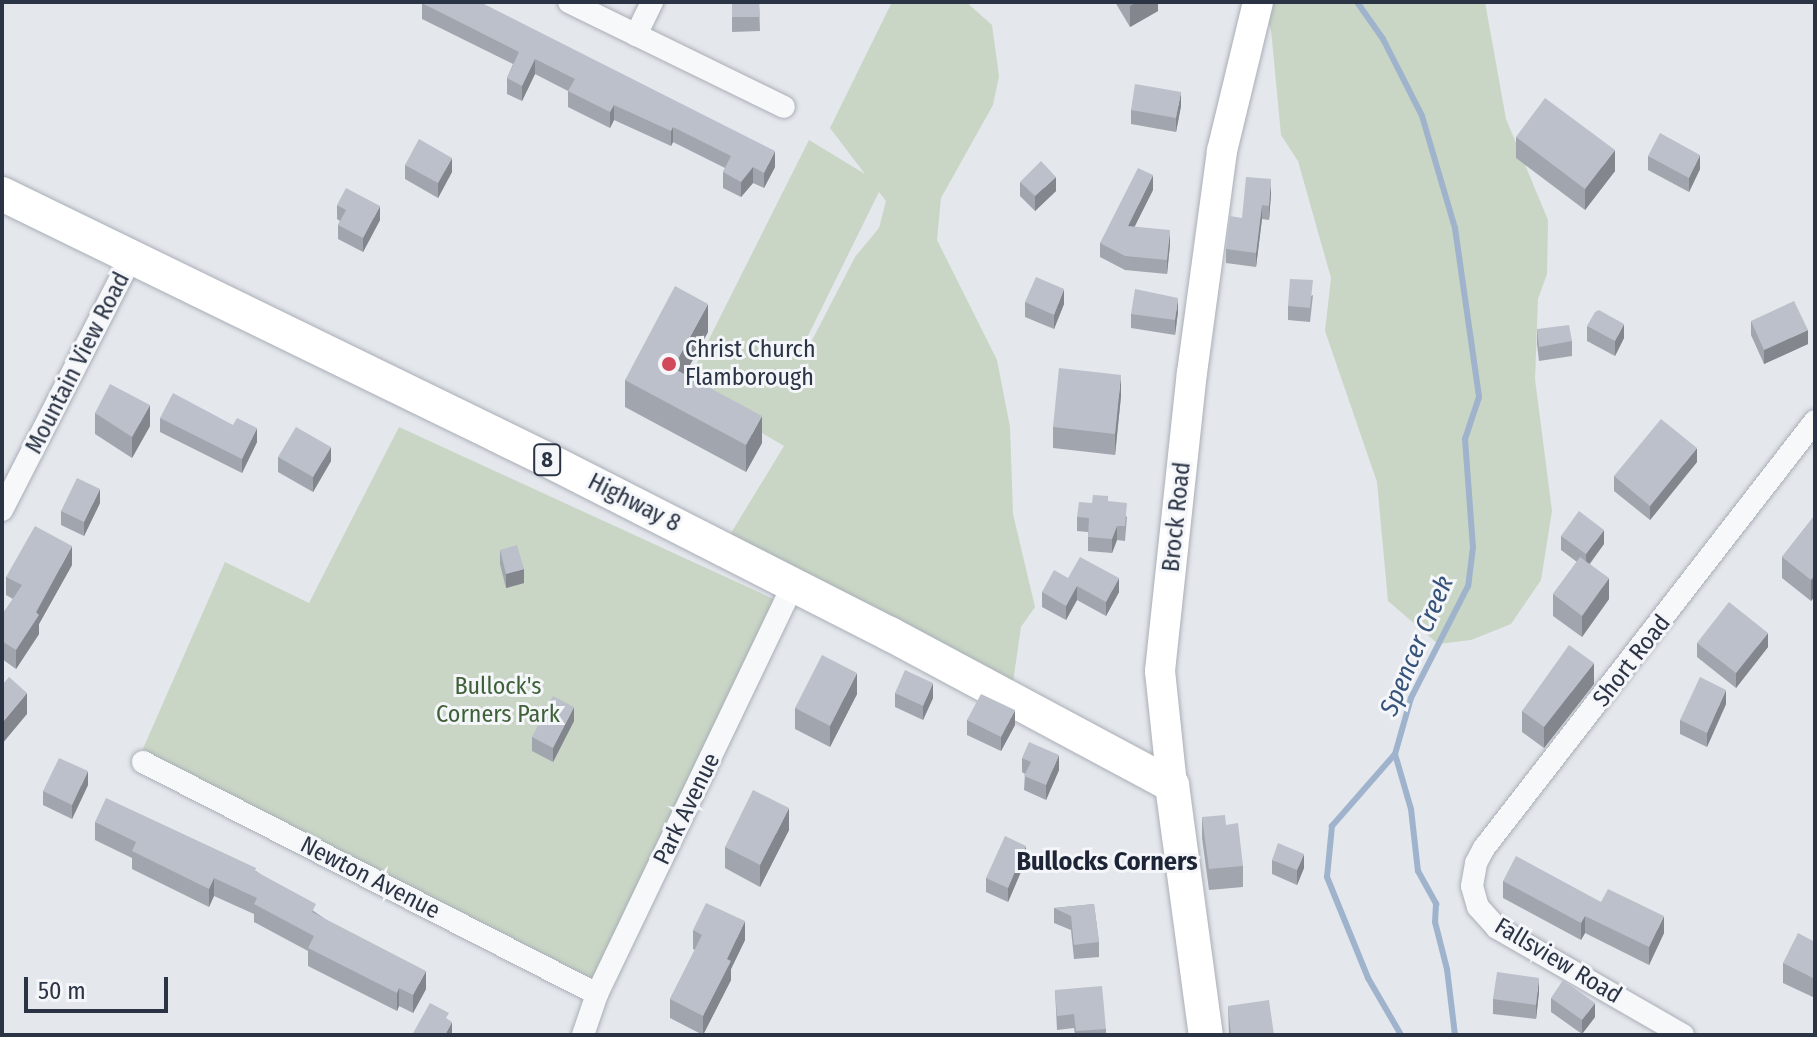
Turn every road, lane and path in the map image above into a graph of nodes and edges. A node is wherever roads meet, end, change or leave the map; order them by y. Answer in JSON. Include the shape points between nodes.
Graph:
{"nodes":[{"id":1,"x":569,"y":2,"type":"edge"},
{"id":2,"x":652,"y":2,"type":"edge"},
{"id":3,"x":1257,"y":3,"type":"edge"},
{"id":4,"x":636,"y":35,"type":"junction"},
{"id":5,"x":784,"y":107,"type":"dead end"},
{"id":6,"x":2,"y":194,"type":"edge"},
{"id":7,"x":131,"y":258,"type":"junction"},
{"id":8,"x":1815,"y":421,"type":"edge"},
{"id":9,"x":2,"y":510,"type":"edge"},
{"id":10,"x":793,"y":584,"type":"junction"},
{"id":11,"x":143,"y":762,"type":"dead end"},
{"id":12,"x":1172,"y":785,"type":"junction"},
{"id":13,"x":1478,"y":907,"type":"joint"},
{"id":14,"x":597,"y":994,"type":"junction"},
{"id":15,"x":583,"y":1035,"type":"edge"},
{"id":16,"x":1206,"y":1035,"type":"edge"},
{"id":17,"x":1683,"y":1035,"type":"edge"}],
"edges":[{"from":1,"to":4,"type":"street"},
{"from":2,"to":4,"type":"street"},
{"from":3,"to":12,"type":"main road","name":"Brock Road","via":[[1222,151],[1192,373],[1160,671]]},
{"from":4,"to":5,"type":"street"},
{"from":6,"to":7,"type":"main road","name":"Highway 8","number":"8"},
{"from":7,"to":9,"type":"street","name":"Mountain View Road"},
{"from":7,"to":10,"type":"main road","name":"Highway 8","number":"8"},
{"from":8,"to":13,"type":"street","name":"Short Road","via":[[1484,848],[1472,886]]},
{"from":10,"to":12,"type":"main road","name":"Highway 8","number":"8"},
{"from":10,"to":14,"type":"street","name":"Park Avenue"},
{"from":11,"to":14,"type":"street","name":"Newton Avenue"},
{"from":12,"to":16,"type":"main road","name":"Brock Road"},
{"from":13,"to":17,"type":"street","name":"Fallsview Road","via":[[1497,928]]},
{"from":14,"to":15,"type":"street","name":"Park Avenue"}]}
